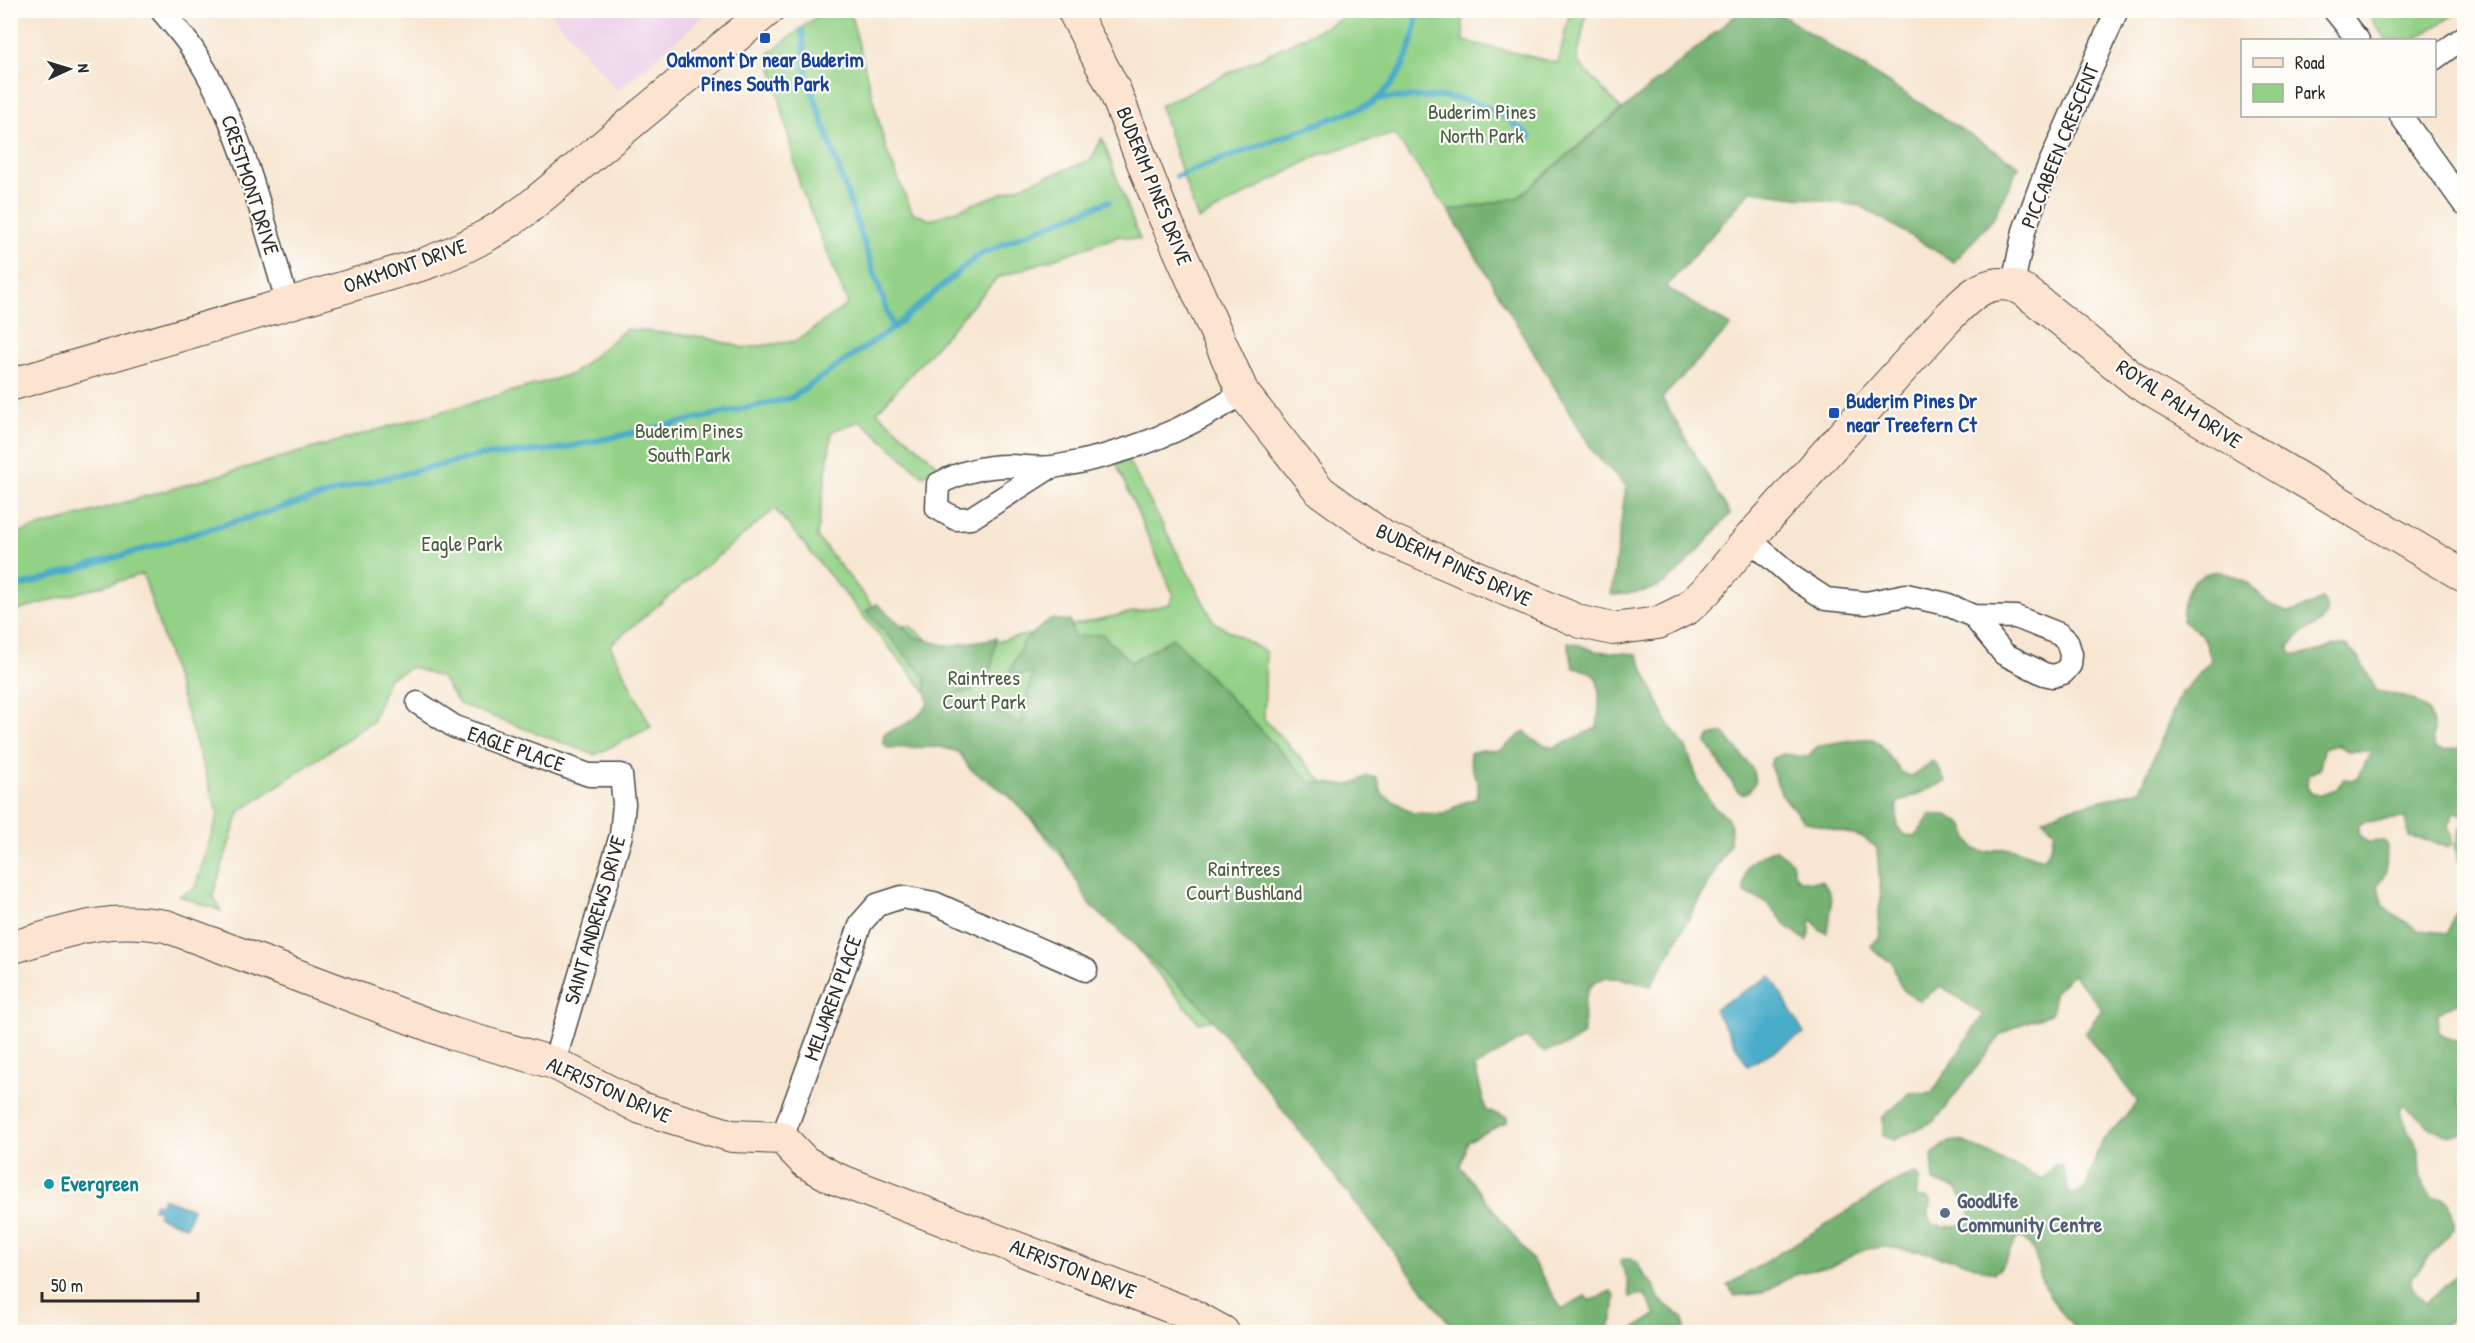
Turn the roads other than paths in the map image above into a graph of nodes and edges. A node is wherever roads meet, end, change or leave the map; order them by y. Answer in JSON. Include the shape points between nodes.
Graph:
{"nodes":[{"id":1,"x":161,"y":10,"type":"edge"},
{"id":2,"x":768,"y":10,"type":"edge"},
{"id":3,"x":1073,"y":10,"type":"edge"},
{"id":4,"x":2117,"y":10,"type":"edge"},
{"id":5,"x":2334,"y":10,"type":"edge"},
{"id":6,"x":2464,"y":37,"type":"edge"},
{"id":7,"x":2357,"y":39,"type":"edge"},
{"id":8,"x":2436,"y":58,"type":"edge"},
{"id":9,"x":2402,"y":117,"type":"edge"},
{"id":10,"x":2464,"y":204,"type":"edge"},
{"id":11,"x":2013,"y":284,"type":"junction"},
{"id":12,"x":288,"y":304,"type":"junction"},
{"id":13,"x":10,"y":385,"type":"edge"},
{"id":14,"x":1243,"y":393,"type":"junction"},
{"id":15,"x":1051,"y":467,"type":"dead end"},
{"id":16,"x":1749,"y":539,"type":"junction"},
{"id":17,"x":2464,"y":576,"type":"edge"},
{"id":18,"x":1973,"y":616,"type":"dead end"},
{"id":19,"x":418,"y":703,"type":"dead end"},
{"id":20,"x":621,"y":775,"type":"joint"},
{"id":21,"x":10,"y":948,"type":"edge"},
{"id":22,"x":1086,"y":970,"type":"dead end"},
{"id":23,"x":554,"y":1063,"type":"junction"},
{"id":24,"x":782,"y":1138,"type":"junction"},
{"id":25,"x":1223,"y":1332,"type":"edge"}],
"edges":[{"from":1,"to":12,"type":"street","name":"CRESTMONT DRIVE","via":[[209,76],[237,137]]},
{"from":2,"to":12,"type":"street","name":"OAKMONT DRIVE","via":[[527,209],[485,238],[424,264]]},
{"from":3,"to":14,"type":"street","name":"BUDERIM PINES DRIVE","via":[[1115,92],[1163,214]]},
{"from":4,"to":11,"type":"street","name":"PICCABEEN CRESCENT","via":[[2041,184],[2024,231]]},
{"from":5,"to":7,"type":"street"},
{"from":6,"to":8,"type":"street"},
{"from":9,"to":10,"type":"street"},
{"from":11,"to":16,"type":"street","name":"BUDERIM PINES DRIVE","via":[[1985,287],[1964,301]]},
{"from":11,"to":17,"type":"street","name":"ROYAL PALM DRIVE","via":[[2044,304],[2140,384]]},
{"from":12,"to":13,"type":"street","name":"OAKMONT DRIVE"},
{"from":14,"to":15,"type":"street","via":[[1208,416],[1116,454]]},
{"from":14,"to":16,"type":"street","name":"BUDERIM PINES DRIVE","via":[[1320,491],[1384,537],[1581,622],[1613,629],[1658,623],[1688,608]]},
{"from":16,"to":18,"type":"street","via":[[1794,578],[1826,599],[1866,603],[1906,595],[1946,604]]},
{"from":19,"to":20,"type":"street","name":"EAGLE PLACE","via":[[455,728],[589,775]]},
{"from":20,"to":23,"type":"street","name":"SAINT ANDREWS DRIVE","via":[[621,835]]},
{"from":21,"to":23,"type":"street","name":"ALFRISTON DRIVE","via":[[92,924],[166,926],[453,1034]]},
{"from":22,"to":24,"type":"street","name":"MELJAREN PLACE","via":[[934,903],[902,897],[877,905],[861,923]]},
{"from":23,"to":24,"type":"street","name":"ALFRISTON DRIVE","via":[[664,1116],[732,1136]]},
{"from":24,"to":25,"type":"street","name":"ALFRISTON DRIVE","via":[[805,1162],[834,1178],[1192,1315]]}]}
